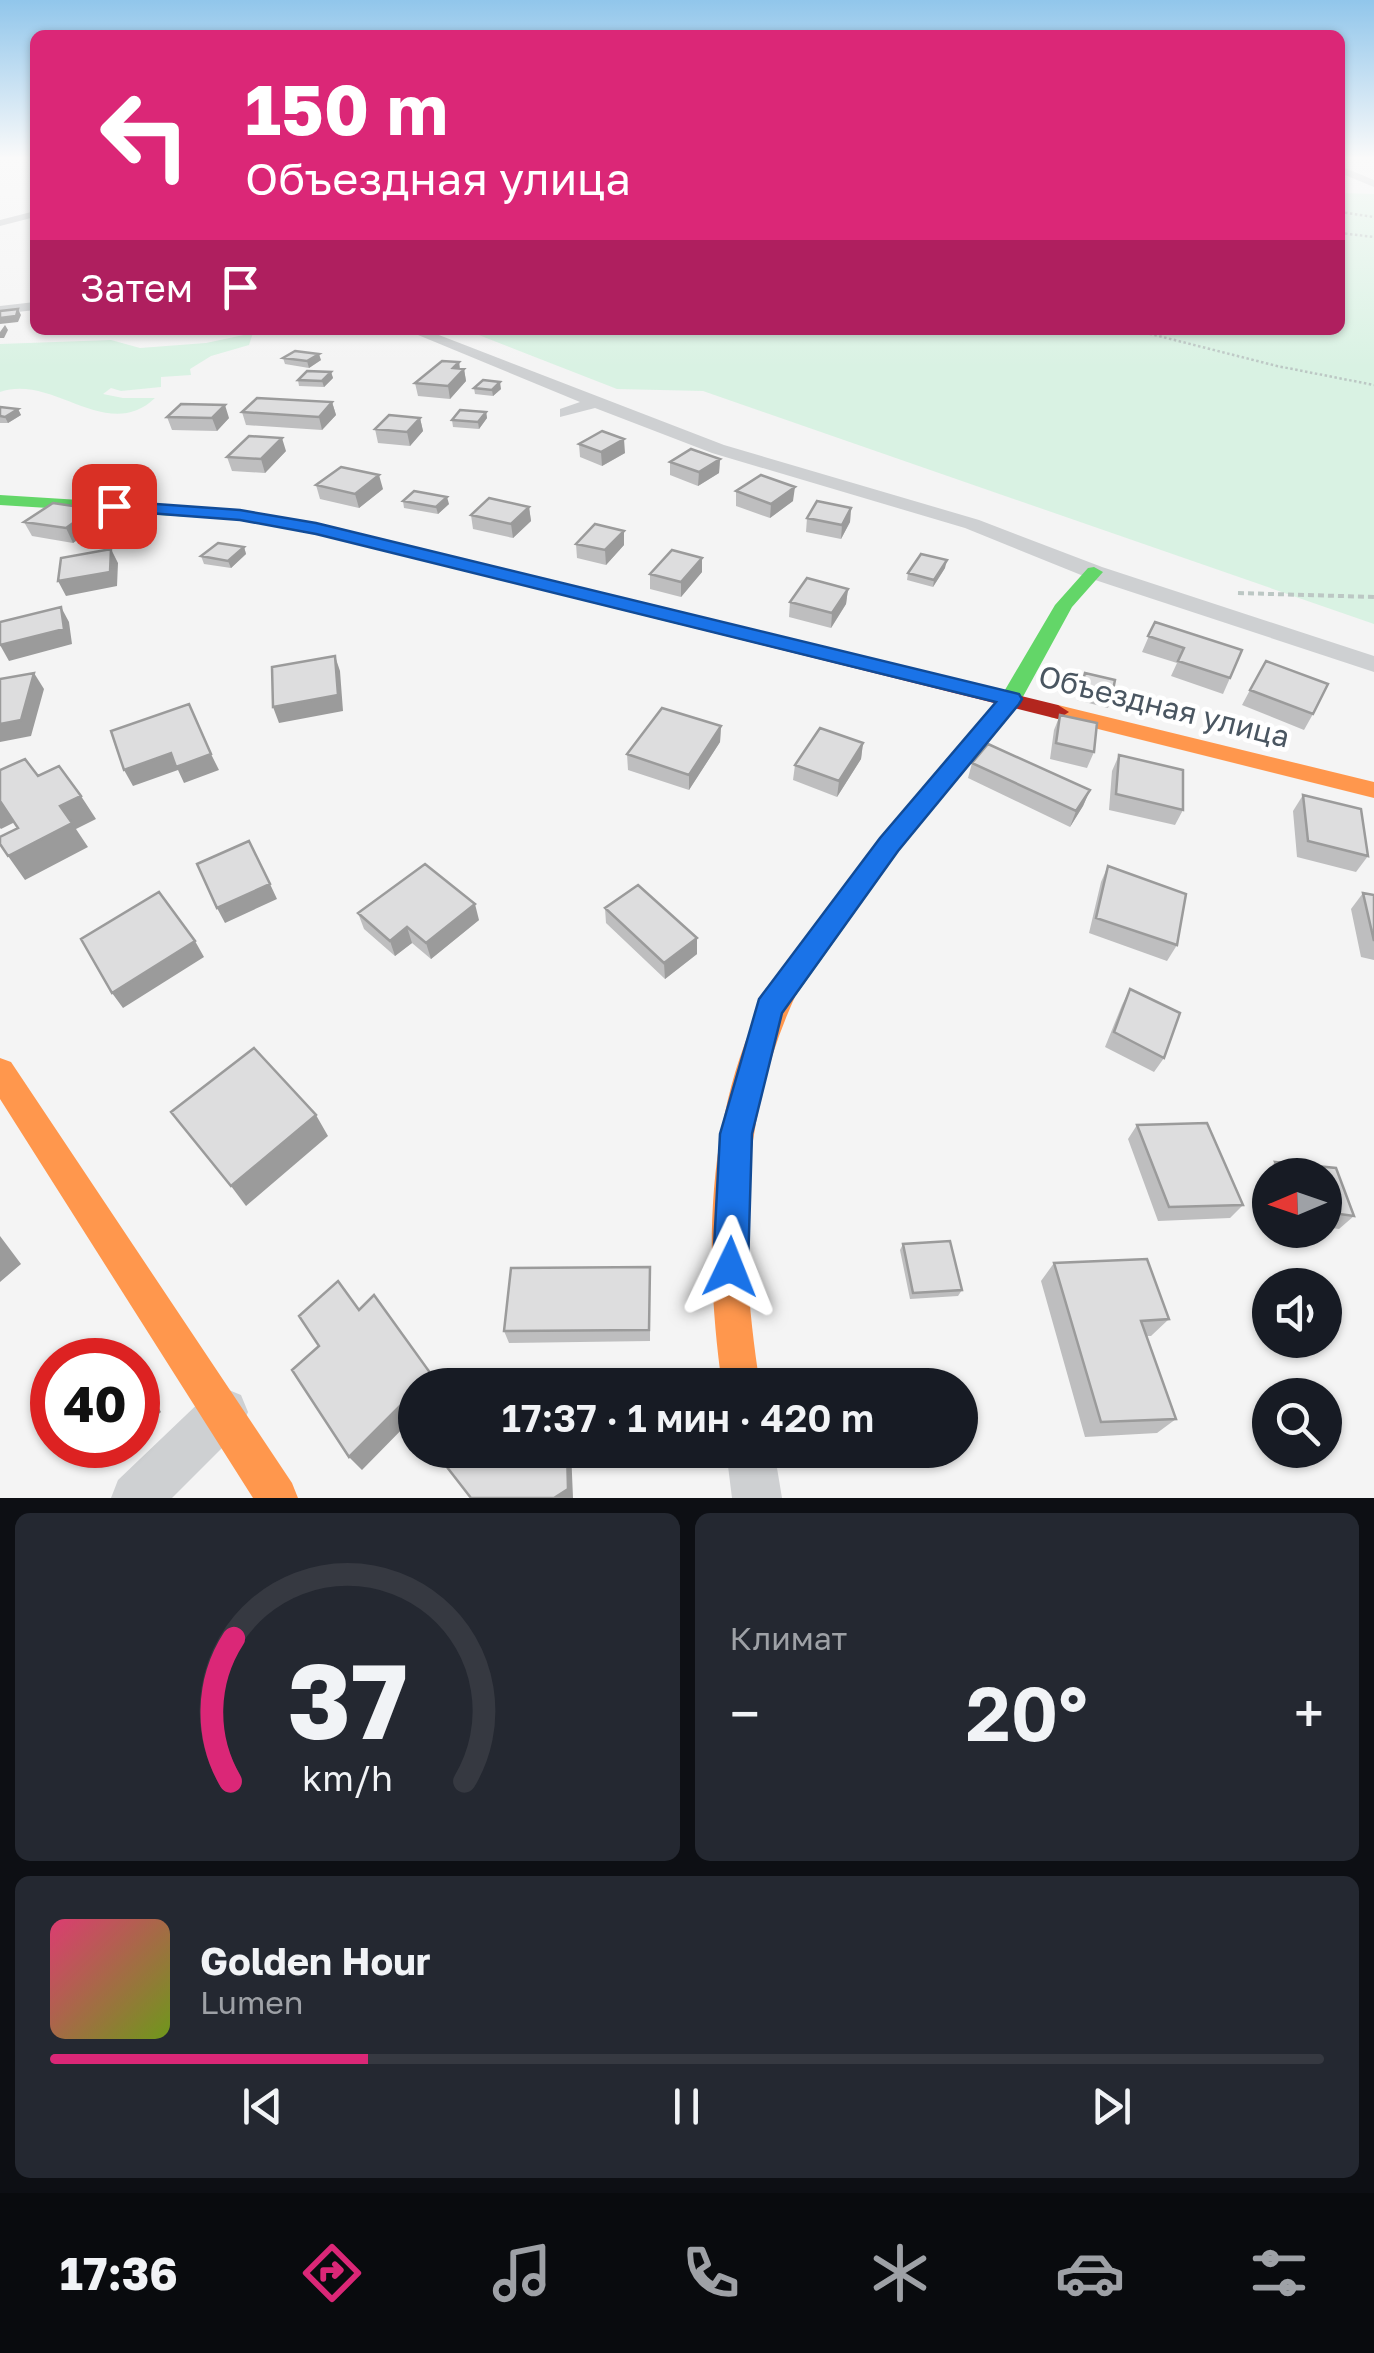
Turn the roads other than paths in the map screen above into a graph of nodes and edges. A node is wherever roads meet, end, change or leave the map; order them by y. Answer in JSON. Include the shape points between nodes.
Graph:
{"nodes":[{"id":1,"x":30,"y":307,"type":"edge"},
{"id":2,"x":0,"y":310,"type":"edge"},
{"id":3,"x":426,"y":335,"type":"edge"},
{"id":4,"x":596,"y":402,"type":"junction"},
{"id":5,"x":566,"y":413,"type":"dead end"},
{"id":6,"x":0,"y":500,"type":"edge"},
{"id":7,"x":1094,"y":572,"type":"junction"},
{"id":8,"x":1374,"y":664,"type":"edge"},
{"id":9,"x":1011,"y":699,"type":"junction"},
{"id":10,"x":1374,"y":790,"type":"edge"},
{"id":11,"x":0,"y":1072,"type":"edge"},
{"id":12,"x":739,"y":1368,"type":"edge"},
{"id":13,"x":224,"y":1412,"type":"junction"},
{"id":14,"x":753,"y":1468,"type":"edge"},
{"id":15,"x":136,"y":1498,"type":"edge"},
{"id":16,"x":277,"y":1498,"type":"edge"},
{"id":17,"x":757,"y":1498,"type":"edge"}],
"edges":[{"from":1,"to":2,"type":"street"},
{"from":3,"to":4,"type":"street"},
{"from":4,"to":5,"type":"street"},
{"from":4,"to":7,"type":"street","via":[[718,449],[972,524]]},
{"from":6,"to":9,"type":"street","name":"Объездная улица","via":[[240,515],[316,528]]},
{"from":7,"to":8,"type":"street"},
{"from":7,"to":9,"type":"street","via":[[1064,604]]},
{"from":9,"to":10,"type":"street","name":"Объездная улица"},
{"from":9,"to":12,"type":"street","via":[[889,845],[769,1008],[736,1134],[729,1300]]},
{"from":11,"to":13,"type":"street"},
{"from":13,"to":15,"type":"street"},
{"from":13,"to":16,"type":"street"},
{"from":14,"to":17,"type":"street"}]}
